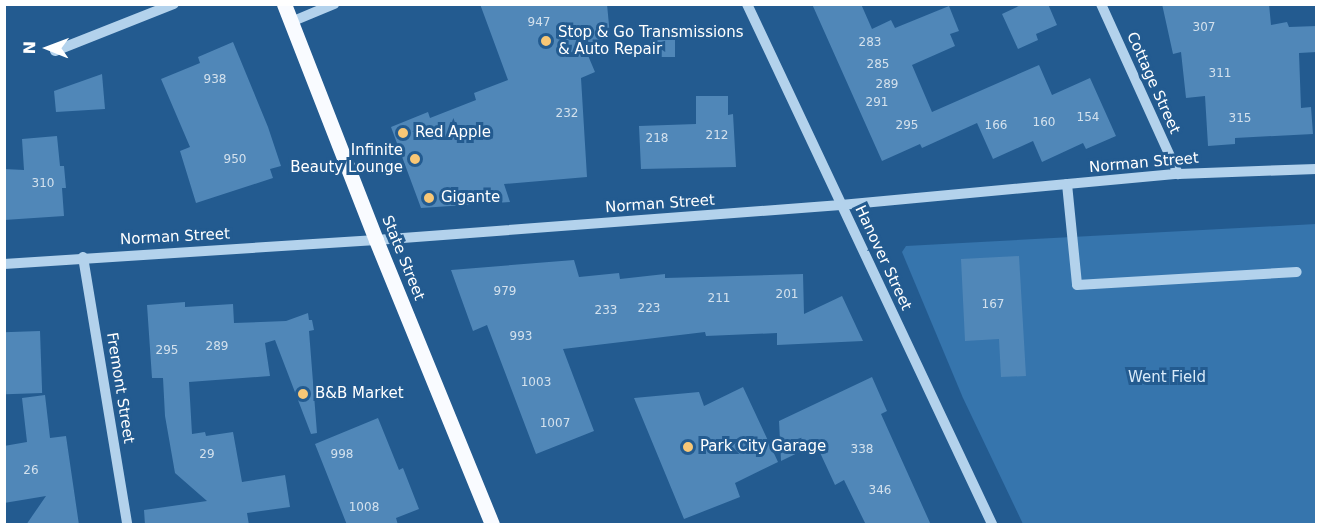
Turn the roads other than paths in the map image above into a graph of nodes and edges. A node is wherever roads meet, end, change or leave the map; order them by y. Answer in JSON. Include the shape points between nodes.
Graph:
{"nodes":[{"id":1,"x":174,"y":4,"type":"edge"},
{"id":2,"x":284,"y":4,"type":"edge"},
{"id":3,"x":334,"y":4,"type":"edge"},
{"id":4,"x":747,"y":4,"type":"edge"},
{"id":5,"x":1101,"y":4,"type":"edge"},
{"id":6,"x":291,"y":22,"type":"junction"},
{"id":7,"x":55,"y":51,"type":"dead end"},
{"id":8,"x":1317,"y":169,"type":"edge"},
{"id":9,"x":1178,"y":174,"type":"junction"},
{"id":10,"x":1067,"y":184,"type":"junction"},
{"id":11,"x":841,"y":205,"type":"junction"},
{"id":12,"x":376,"y":240,"type":"junction"},
{"id":13,"x":83,"y":257,"type":"junction"},
{"id":14,"x":4,"y":264,"type":"edge"},
{"id":15,"x":1297,"y":272,"type":"dead end"},
{"id":16,"x":127,"y":525,"type":"edge"},
{"id":17,"x":492,"y":525,"type":"edge"},
{"id":18,"x":992,"y":525,"type":"edge"}],
"edges":[{"from":1,"to":7,"type":"street"},
{"from":2,"to":6,"type":"main road","name":"State Street"},
{"from":3,"to":6,"type":"street"},
{"from":4,"to":11,"type":"street","name":"Hanover Street"},
{"from":5,"to":9,"type":"street","name":"Cottage Street"},
{"from":6,"to":12,"type":"main road","name":"State Street"},
{"from":8,"to":9,"type":"street","name":"Norman Street"},
{"from":9,"to":10,"type":"street","name":"Norman Street"},
{"from":10,"to":11,"type":"street","name":"Norman Street"},
{"from":10,"to":15,"type":"street","via":[[1077,285]]},
{"from":11,"to":12,"type":"street","name":"Norman Street"},
{"from":11,"to":18,"type":"street","name":"Hanover Street"},
{"from":12,"to":13,"type":"street","name":"Norman Street"},
{"from":12,"to":17,"type":"main road","name":"State Street"},
{"from":13,"to":14,"type":"street","name":"Norman Street"},
{"from":13,"to":16,"type":"street","name":"Fremont Street"}]}
